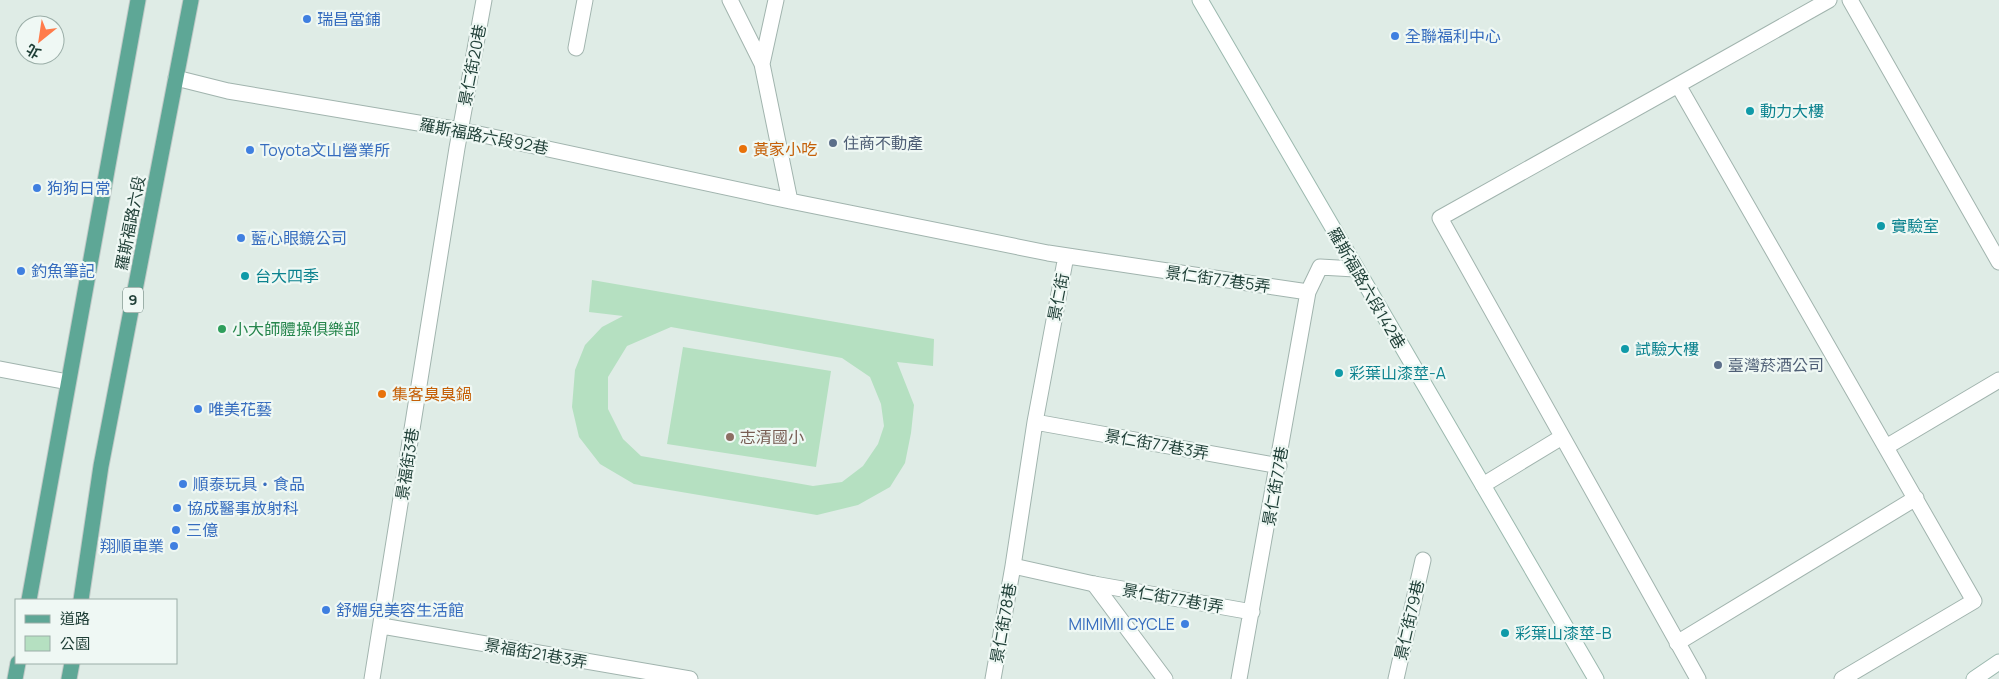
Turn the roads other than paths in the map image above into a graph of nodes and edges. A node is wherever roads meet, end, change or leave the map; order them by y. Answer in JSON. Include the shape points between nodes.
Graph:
{"nodes":[{"id":1,"x":138,"y":0,"type":"edge"},
{"id":2,"x":191,"y":0,"type":"edge"},
{"id":3,"x":484,"y":0,"type":"edge"},
{"id":4,"x":585,"y":0,"type":"edge"},
{"id":5,"x":730,"y":0,"type":"edge"},
{"id":6,"x":776,"y":0,"type":"edge"},
{"id":7,"x":1200,"y":0,"type":"edge"},
{"id":8,"x":1829,"y":0,"type":"edge"},
{"id":9,"x":1850,"y":0,"type":"edge"},
{"id":10,"x":576,"y":48,"type":"dead end"},
{"id":11,"x":762,"y":64,"type":"junction"},
{"id":12,"x":176,"y":78,"type":"junction"},
{"id":13,"x":1678,"y":85,"type":"junction"},
{"id":14,"x":460,"y":130,"type":"junction"},
{"id":15,"x":790,"y":201,"type":"junction"},
{"id":16,"x":1066,"y":256,"type":"junction"},
{"id":17,"x":1999,"y":262,"type":"edge"},
{"id":18,"x":1355,"y":269,"type":"junction"},
{"id":19,"x":1308,"y":292,"type":"junction"},
{"id":20,"x":0,"y":369,"type":"edge"},
{"id":21,"x":1999,"y":380,"type":"edge"},
{"id":22,"x":68,"y":382,"type":"junction"},
{"id":23,"x":1035,"y":422,"type":"junction"},
{"id":24,"x":1562,"y":437,"type":"junction"},
{"id":25,"x":1886,"y":447,"type":"junction"},
{"id":26,"x":1278,"y":466,"type":"junction"},
{"id":27,"x":1484,"y":485,"type":"junction"},
{"id":28,"x":1916,"y":498,"type":"junction"},
{"id":29,"x":1422,"y":560,"type":"dead end"},
{"id":30,"x":1013,"y":566,"type":"junction"},
{"id":31,"x":1094,"y":584,"type":"junction"},
{"id":32,"x":29,"y":599,"type":"edge"},
{"id":33,"x":81,"y":599,"type":"edge"},
{"id":34,"x":1252,"y":612,"type":"junction"},
{"id":35,"x":382,"y":626,"type":"junction"},
{"id":36,"x":1677,"y":643,"type":"junction"},
{"id":37,"x":1999,"y":662,"type":"edge"},
{"id":38,"x":18,"y":664,"type":"edge"},
{"id":39,"x":72,"y":664,"type":"edge"},
{"id":40,"x":15,"y":679,"type":"edge"},
{"id":41,"x":69,"y":679,"type":"edge"},
{"id":42,"x":372,"y":679,"type":"edge"},
{"id":43,"x":690,"y":679,"type":"edge"},
{"id":44,"x":993,"y":679,"type":"edge"},
{"id":45,"x":1165,"y":679,"type":"edge"},
{"id":46,"x":1239,"y":679,"type":"edge"},
{"id":47,"x":1396,"y":679,"type":"edge"},
{"id":48,"x":1596,"y":679,"type":"edge"},
{"id":49,"x":1698,"y":679,"type":"edge"},
{"id":50,"x":1842,"y":679,"type":"edge"},
{"id":51,"x":1974,"y":679,"type":"edge"}],
"edges":[{"from":1,"to":22,"type":"main road","name":"羅斯福路六段"},
{"from":2,"to":12,"type":"main road","name":"羅斯福路六段","number":"9"},
{"from":3,"to":14,"type":"street","name":"景仁街20巷"},
{"from":4,"to":10,"type":"street"},
{"from":5,"to":11,"type":"street"},
{"from":6,"to":11,"type":"street"},
{"from":7,"to":18,"type":"street","name":"羅斯福路六段142巷"},
{"from":8,"to":13,"type":"street"},
{"from":9,"to":17,"type":"street"},
{"from":11,"to":15,"type":"street"},
{"from":12,"to":14,"type":"street","name":"羅斯福路六段92巷","via":[[228,92]]},
{"from":12,"to":33,"type":"main road","name":"羅斯福路六段","number":"9","via":[[101,466]]},
{"from":13,"to":24,"type":"street","via":[[1440,218]]},
{"from":13,"to":25,"type":"street"},
{"from":14,"to":15,"type":"street","name":"羅斯福路六段92巷"},
{"from":14,"to":35,"type":"street","name":"景福街3巷"},
{"from":15,"to":16,"type":"street","name":"景仁街"},
{"from":16,"to":19,"type":"street","name":"景仁街77巷5弄"},
{"from":16,"to":23,"type":"street","name":"景仁街"},
{"from":18,"to":19,"type":"street","via":[[1320,267]]},
{"from":18,"to":27,"type":"street","name":"羅斯福路六段142巷"},
{"from":19,"to":26,"type":"street","name":"景仁街77巷"},
{"from":20,"to":22,"type":"street"},
{"from":21,"to":25,"type":"street"},
{"from":22,"to":32,"type":"main road","name":"羅斯福路六段"},
{"from":23,"to":26,"type":"street","name":"景仁街77巷3弄"},
{"from":23,"to":30,"type":"street","name":"景仁街"},
{"from":24,"to":27,"type":"street"},
{"from":24,"to":36,"type":"street"},
{"from":25,"to":28,"type":"street"},
{"from":26,"to":34,"type":"street","name":"景仁街77巷"},
{"from":27,"to":48,"type":"street","name":"羅斯福路六段142巷"},
{"from":28,"to":36,"type":"street"},
{"from":28,"to":50,"type":"street","via":[[1974,601]]},
{"from":29,"to":47,"type":"street","name":"景仁街79巷"},
{"from":30,"to":31,"type":"street"},
{"from":30,"to":44,"type":"street","name":"景仁街78巷"},
{"from":31,"to":34,"type":"street","name":"景仁街77巷1弄"},
{"from":31,"to":45,"type":"street"},
{"from":34,"to":46,"type":"street","name":"景仁街77巷"},
{"from":35,"to":42,"type":"street","name":"景福街3巷"},
{"from":35,"to":43,"type":"street","name":"景福街21巷3弄"},
{"from":36,"to":49,"type":"street"},
{"from":37,"to":51,"type":"street"},
{"from":38,"to":40,"type":"main road"},
{"from":39,"to":41,"type":"main road"}]}
